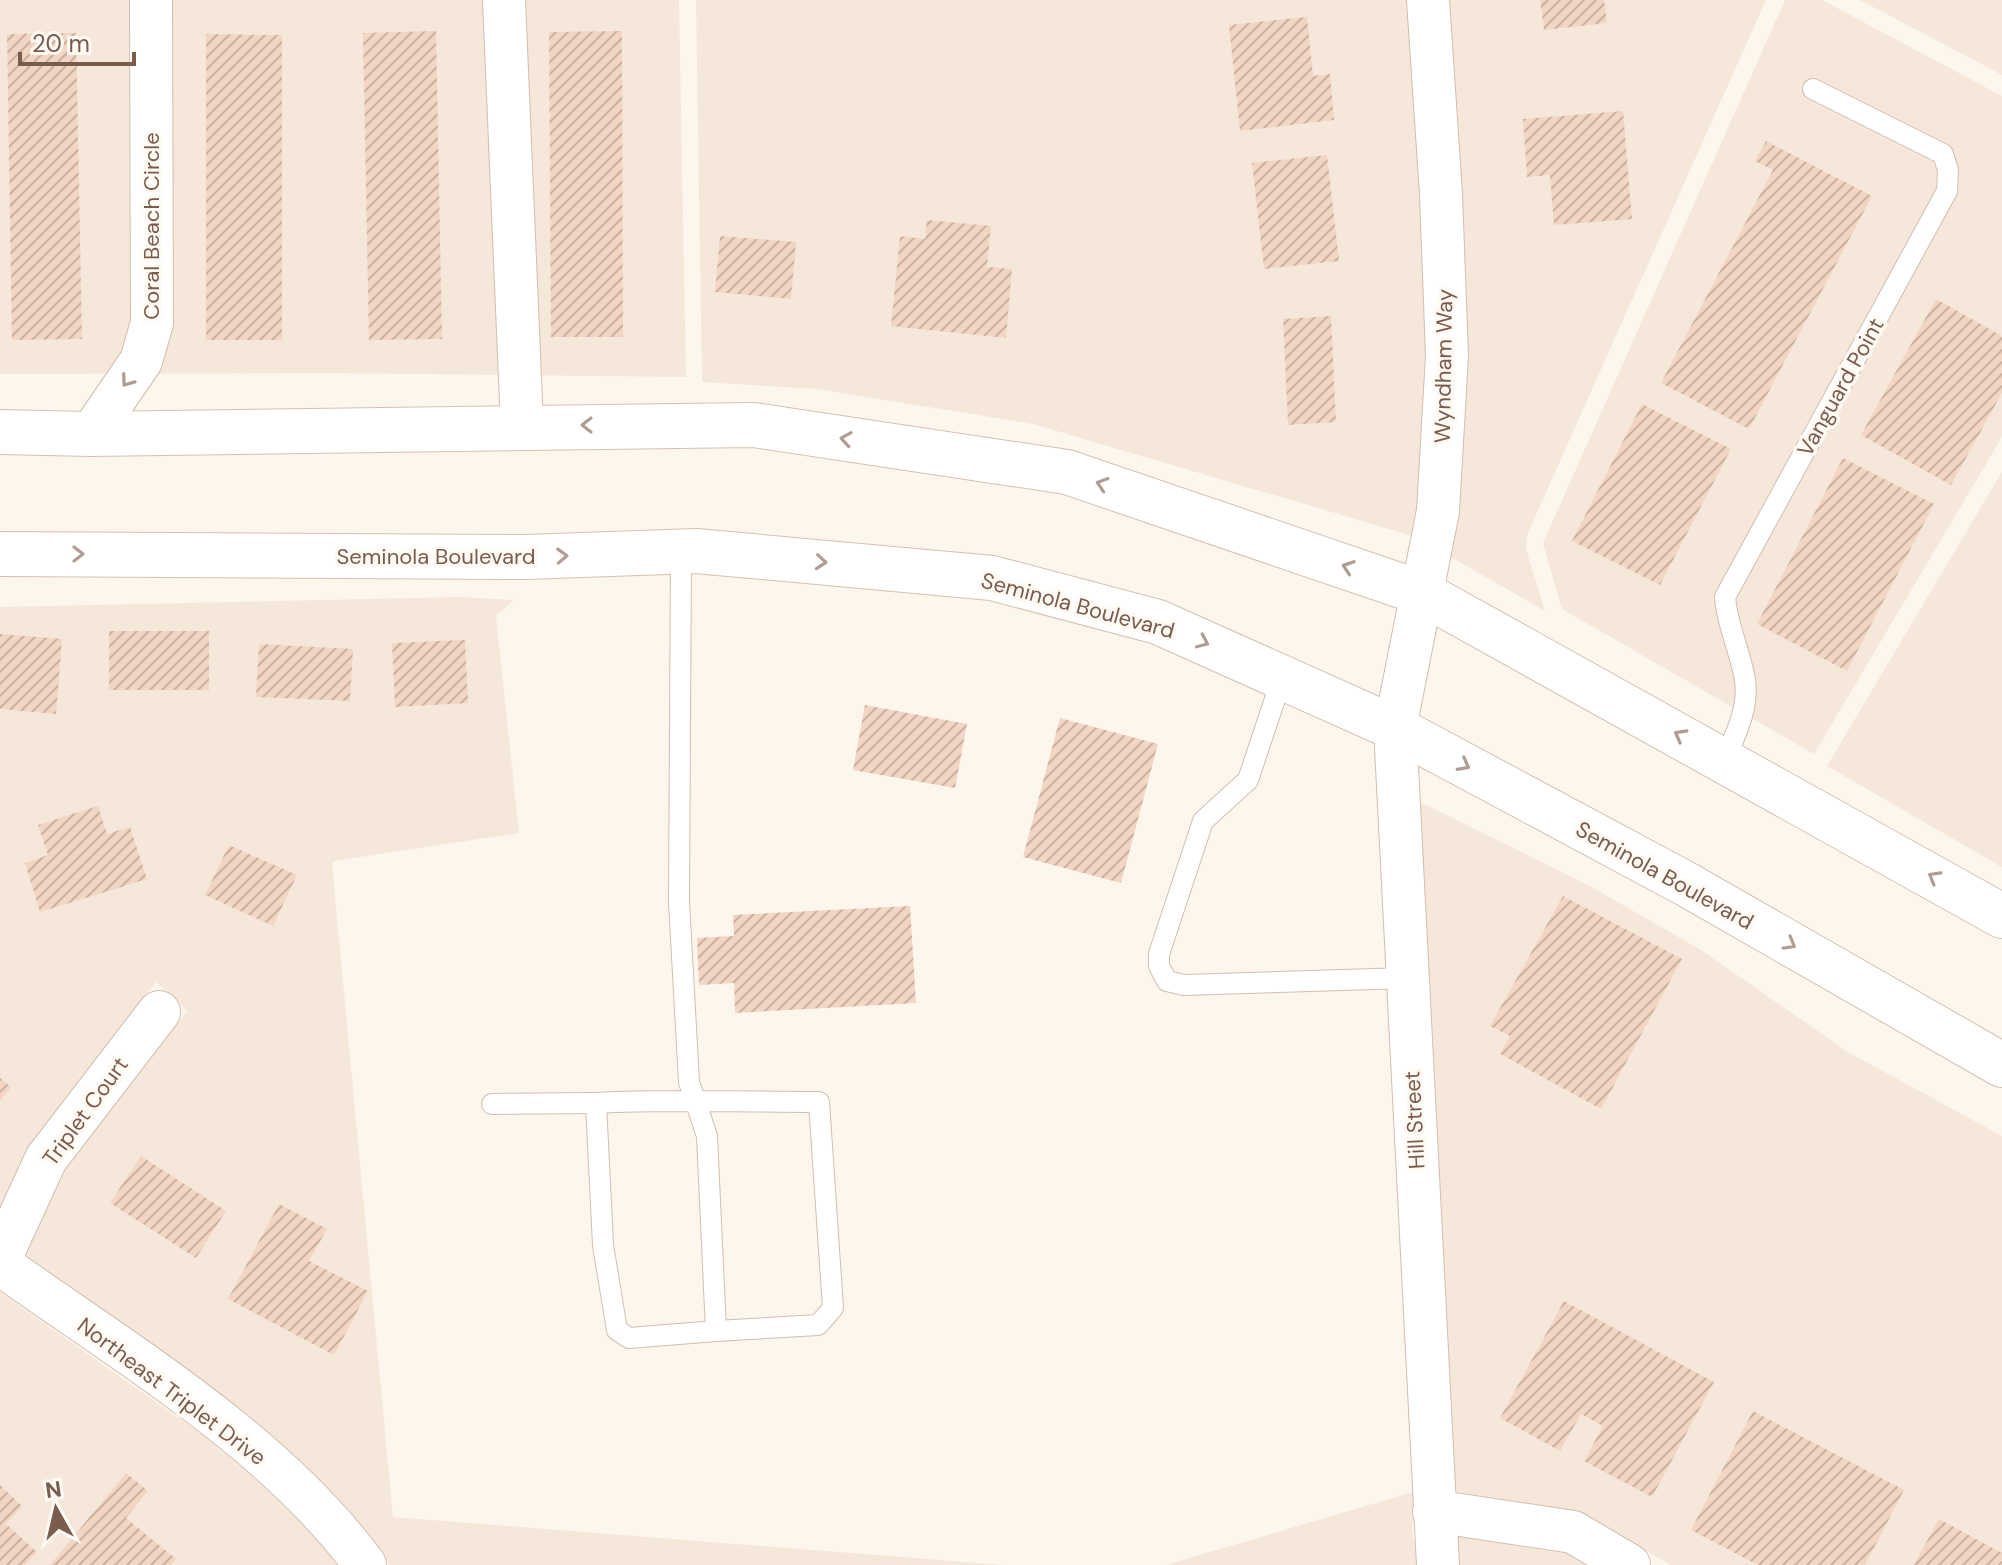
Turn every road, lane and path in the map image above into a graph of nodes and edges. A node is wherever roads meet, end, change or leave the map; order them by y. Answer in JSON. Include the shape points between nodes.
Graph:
{"nodes":[{"id":1,"x":151,"y":0,"type":"edge"},
{"id":2,"x":504,"y":0,"type":"edge"},
{"id":3,"x":1428,"y":0,"type":"edge"},
{"id":4,"x":1813,"y":89,"type":"dead end"},
{"id":5,"x":522,"y":426,"type":"junction"},
{"id":6,"x":0,"y":432,"type":"edge"},
{"id":7,"x":91,"y":434,"type":"junction"},
{"id":8,"x":681,"y":552,"type":"junction"},
{"id":9,"x":0,"y":554,"type":"edge"},
{"id":10,"x":1422,"y":593,"type":"junction"},
{"id":11,"x":1282,"y":678,"type":"junction"},
{"id":12,"x":1395,"y":728,"type":"junction"},
{"id":13,"x":1725,"y":759,"type":"junction"},
{"id":14,"x":2002,"y":916,"type":"edge"},
{"id":15,"x":1407,"y":978,"type":"junction"},
{"id":16,"x":159,"y":1012,"type":"dead end"},
{"id":17,"x":2002,"y":1065,"type":"edge"},
{"id":18,"x":596,"y":1103,"type":"junction"},
{"id":19,"x":694,"y":1103,"type":"junction"},
{"id":20,"x":492,"y":1104,"type":"dead end"},
{"id":21,"x":0,"y":1262,"type":"edge"},
{"id":22,"x":716,"y":1331,"type":"junction"},
{"id":23,"x":1434,"y":1511,"type":"junction"},
{"id":24,"x":365,"y":1565,"type":"edge"},
{"id":25,"x":1438,"y":1565,"type":"edge"},
{"id":26,"x":1629,"y":1565,"type":"edge"}],
"edges":[{"from":1,"to":7,"type":"street","name":"Coral Beach Circle","one_way":true,"via":[[152,323],[141,361]]},
{"from":2,"to":5,"type":"street"},
{"from":3,"to":10,"type":"street","name":"Wyndham Way","via":[[1447,356],[1438,511]]},
{"from":4,"to":13,"type":"lane","name":"Vanguard Point","via":[[1943,154],[1947,191],[1725,597],[1745,678],[1742,719]]},
{"from":5,"to":7,"type":"main road"},
{"from":10,"to":5,"type":"main road","one_way":true,"via":[[1067,472],[754,425]]},
{"from":6,"to":7,"type":"main road"},
{"from":9,"to":8,"type":"main road","name":"Seminola Boulevard","one_way":true,"via":[[525,557]]},
{"from":8,"to":11,"type":"main road","name":"Seminola Boulevard","one_way":true,"via":[[992,578],[1158,622]]},
{"from":8,"to":19,"type":"lane","via":[[679,902]]},
{"from":10,"to":12,"type":"street","name":"Wyndham Way"},
{"from":13,"to":10,"type":"main road","one_way":true},
{"from":11,"to":12,"type":"main road","name":"Seminola Boulevard"},
{"from":11,"to":15,"type":"lane","via":[[1248,780],[1203,821],[1159,966],[1167,981],[1184,985]]},
{"from":12,"to":15,"type":"street","name":"Hill Street"},
{"from":12,"to":17,"type":"main road","name":"Seminola Boulevard","one_way":true,"via":[[1686,884]]},
{"from":14,"to":13,"type":"main road","one_way":true},
{"from":15,"to":23,"type":"street","name":"Hill Street"},
{"from":16,"to":21,"type":"street","name":"Triplet Court","via":[[46,1159]]},
{"from":18,"to":19,"type":"lane"},
{"from":18,"to":20,"type":"lane"},
{"from":18,"to":22,"type":"lane","via":[[603,1245],[617,1330],[629,1338]]},
{"from":19,"to":22,"type":"lane","via":[[707,1136]]},
{"from":19,"to":22,"type":"lane","via":[[819,1102],[822,1114],[833,1308],[818,1325]]},
{"from":21,"to":24,"type":"street","name":"Northeast Triplet Drive","via":[[215,1418],[296,1487]]},
{"from":23,"to":25,"type":"street","name":"Hill Street"},
{"from":23,"to":26,"type":"street","via":[[1573,1532]]}]}
